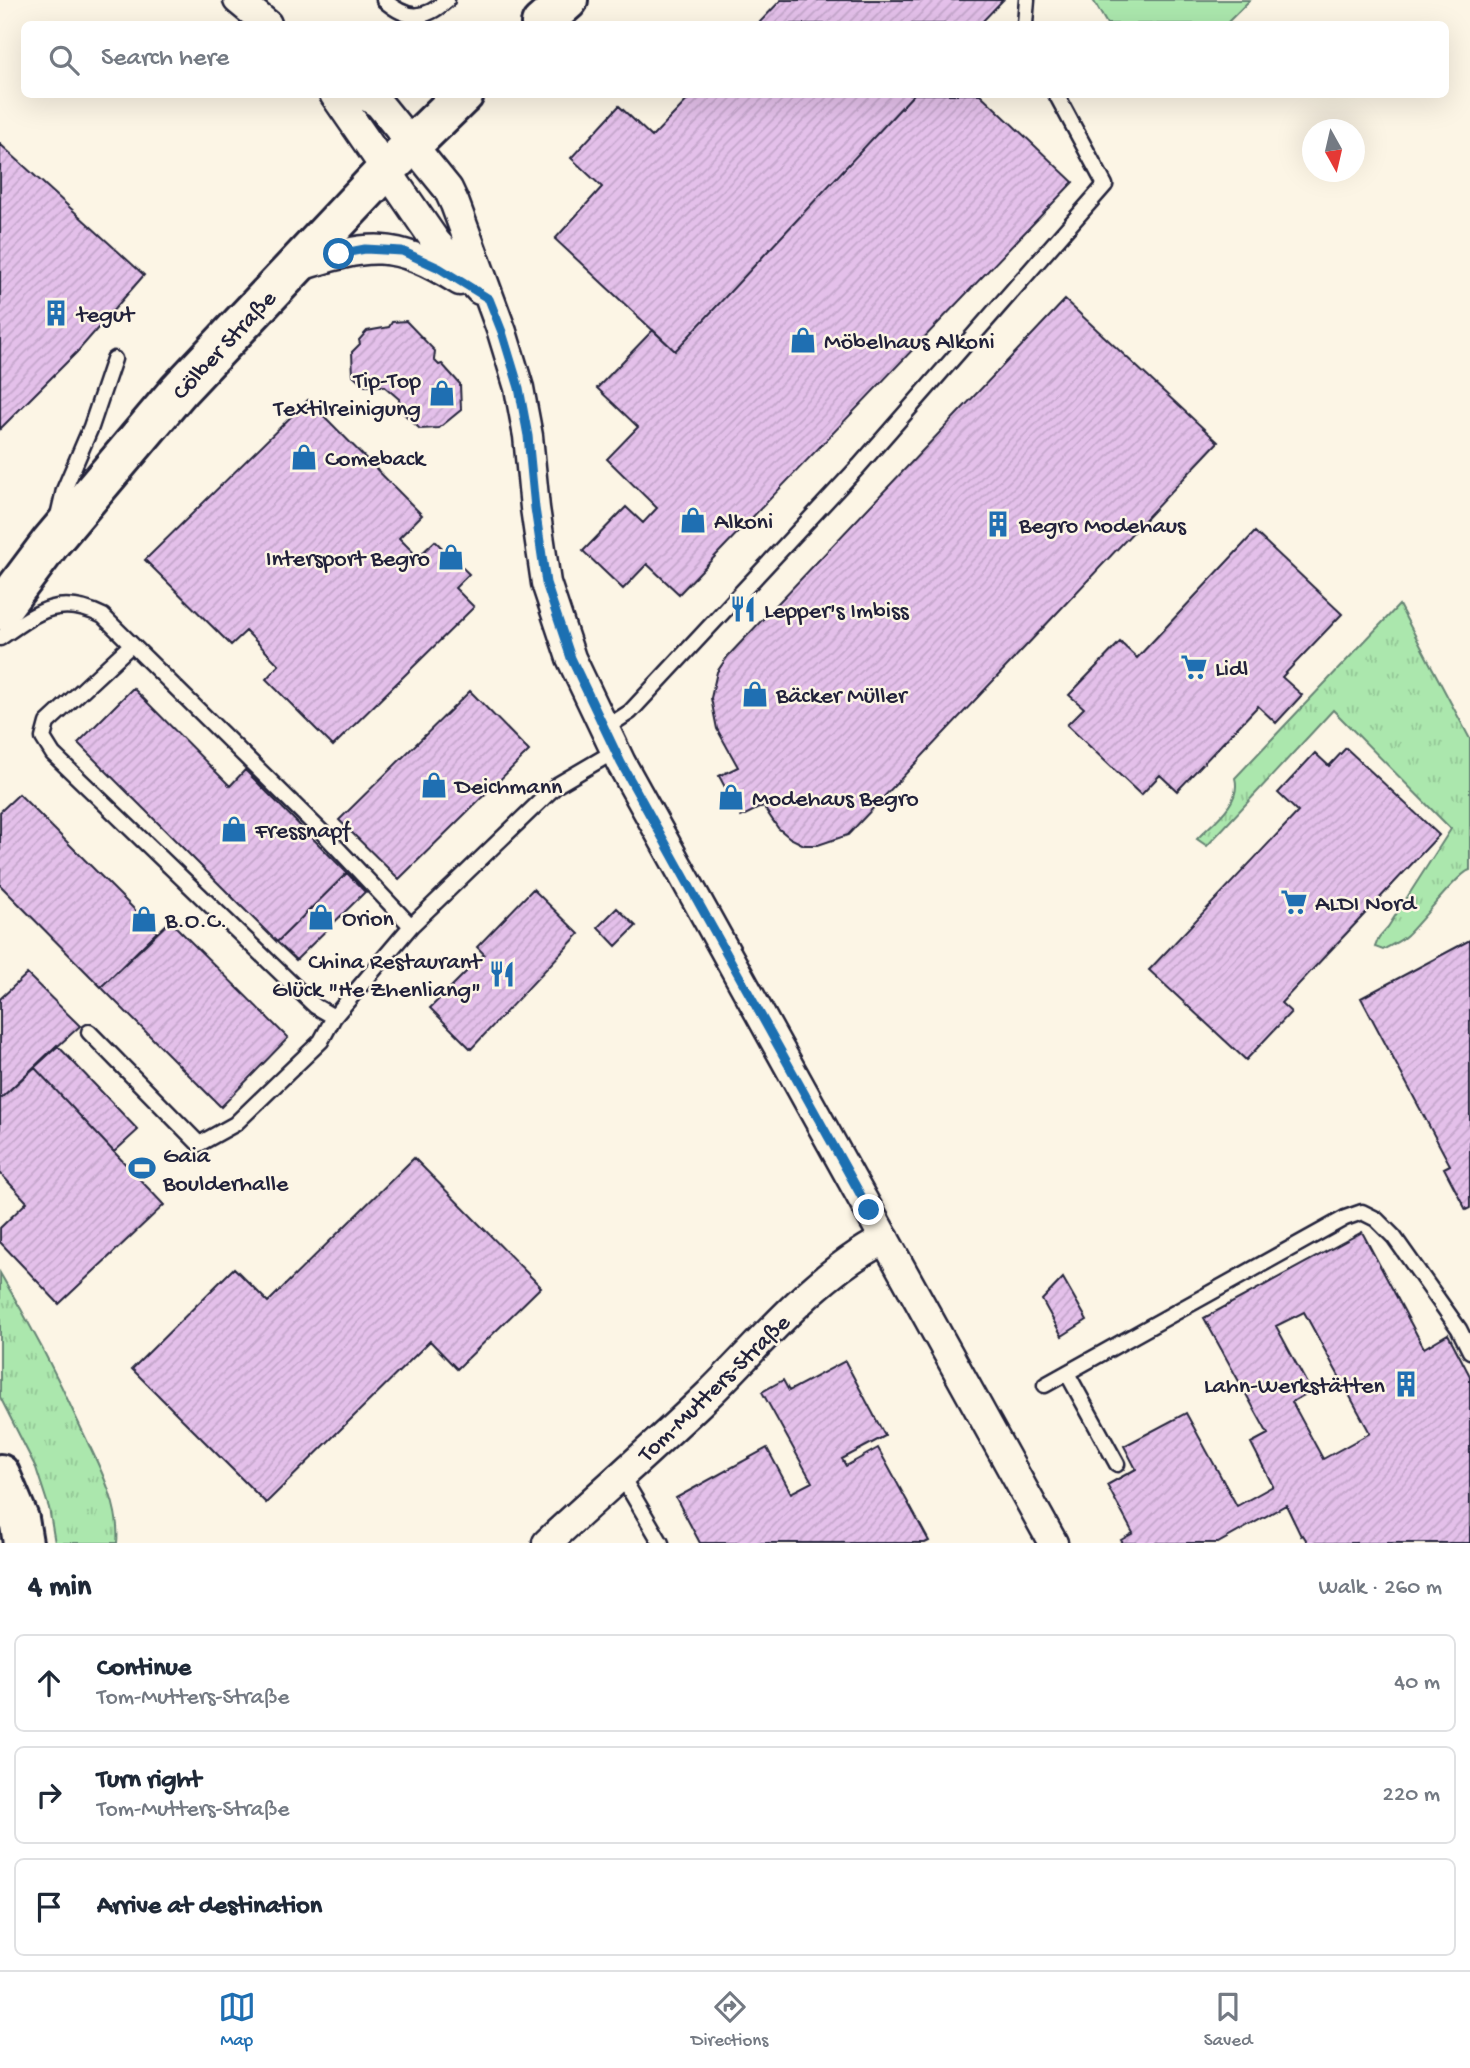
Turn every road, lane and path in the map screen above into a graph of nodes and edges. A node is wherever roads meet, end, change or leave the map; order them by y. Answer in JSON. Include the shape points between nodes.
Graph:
{"nodes":[{"id":1,"x":238,"y":0,"type":"edge"},
{"id":2,"x":384,"y":0,"type":"edge"},
{"id":3,"x":447,"y":0,"type":"edge"},
{"id":4,"x":568,"y":0,"type":"edge"},
{"id":5,"x":1027,"y":0,"type":"edge"},
{"id":6,"x":263,"y":21,"type":"edge"},
{"id":7,"x":544,"y":21,"type":"edge"},
{"id":8,"x":1026,"y":21,"type":"edge"},
{"id":9,"x":338,"y":98,"type":"edge"},
{"id":10,"x":369,"y":98,"type":"edge"},
{"id":11,"x":460,"y":98,"type":"edge"},
{"id":12,"x":1058,"y":98,"type":"edge"},
{"id":13,"x":399,"y":158,"type":"junction"},
{"id":14,"x":296,"y":267,"type":"junction"},
{"id":15,"x":489,"y":299,"type":"junction"},
{"id":16,"x":114,"y":359,"type":"dead end"},
{"id":17,"x":51,"y":542,"type":"junction"},
{"id":18,"x":0,"y":610,"type":"edge"},
{"id":19,"x":0,"y":638,"type":"edge"},
{"id":20,"x":131,"y":645,"type":"junction"},
{"id":21,"x":609,"y":740,"type":"junction"},
{"id":22,"x":411,"y":926,"type":"junction"},
{"id":23,"x":334,"y":1017,"type":"junction"},
{"id":24,"x":89,"y":1032,"type":"dead end"},
{"id":25,"x":885,"y":1239,"type":"junction"},
{"id":26,"x":1470,"y":1351,"type":"edge"},
{"id":27,"x":1067,"y":1373,"type":"junction"},
{"id":28,"x":1045,"y":1385,"type":"dead end"},
{"id":29,"x":1116,"y":1464,"type":"dead end"},
{"id":30,"x":0,"y":1474,"type":"edge"},
{"id":31,"x":621,"y":1475,"type":"junction"},
{"id":32,"x":23,"y":1543,"type":"edge"},
{"id":33,"x":547,"y":1543,"type":"edge"},
{"id":34,"x":661,"y":1543,"type":"edge"},
{"id":35,"x":1054,"y":1543,"type":"edge"}],
"edges":[{"from":1,"to":6,"type":"street"},
{"from":2,"to":3,"type":"lane","via":[[401,14],[420,15]]},
{"from":4,"to":7,"type":"street"},
{"from":5,"to":8,"type":"lane"},
{"from":9,"to":13,"type":"street"},
{"from":10,"to":13,"type":"street","via":[[379,104]]},
{"from":11,"to":13,"type":"street","name":"Cölber Straße"},
{"from":12,"to":21,"type":"lane","via":[[1105,185],[859,466]]},
{"from":13,"to":14,"type":"street","name":"Cölber Straße"},
{"from":13,"to":15,"type":"street","via":[[436,242]]},
{"from":13,"to":15,"type":"street","via":[[451,196]]},
{"from":14,"to":15,"type":"street","via":[[365,249],[402,251]]},
{"from":14,"to":17,"type":"street","name":"Cölber Straße","via":[[179,390]]},
{"from":15,"to":21,"type":"street","via":[[519,388],[546,583],[571,658]]},
{"from":16,"to":17,"type":"lane","via":[[64,490]]},
{"from":17,"to":18,"type":"street","name":"Cölber Straße"},
{"from":19,"to":20,"type":"lane","via":[[51,607],[71,605],[103,616]]},
{"from":20,"to":22,"type":"lane"},
{"from":20,"to":23,"type":"lane","via":[[47,723],[43,738],[53,754],[315,1006]]},
{"from":21,"to":22,"type":"lane"},
{"from":21,"to":25,"type":"street"},
{"from":22,"to":23,"type":"lane"},
{"from":23,"to":24,"type":"lane","via":[[321,1041],[235,1124],[199,1144]]},
{"from":25,"to":31,"type":"street","name":"Tom-Mutters-Straße","via":[[830,1274],[694,1419]]},
{"from":25,"to":35,"type":"street"},
{"from":26,"to":27,"type":"lane","via":[[1394,1237],[1362,1212]]},
{"from":27,"to":28,"type":"lane"},
{"from":27,"to":29,"type":"lane"},
{"from":30,"to":32,"type":"street","via":[[19,1519]]},
{"from":31,"to":33,"type":"street","name":"Tom-Mutters-Straße"},
{"from":31,"to":34,"type":"lane"}]}
